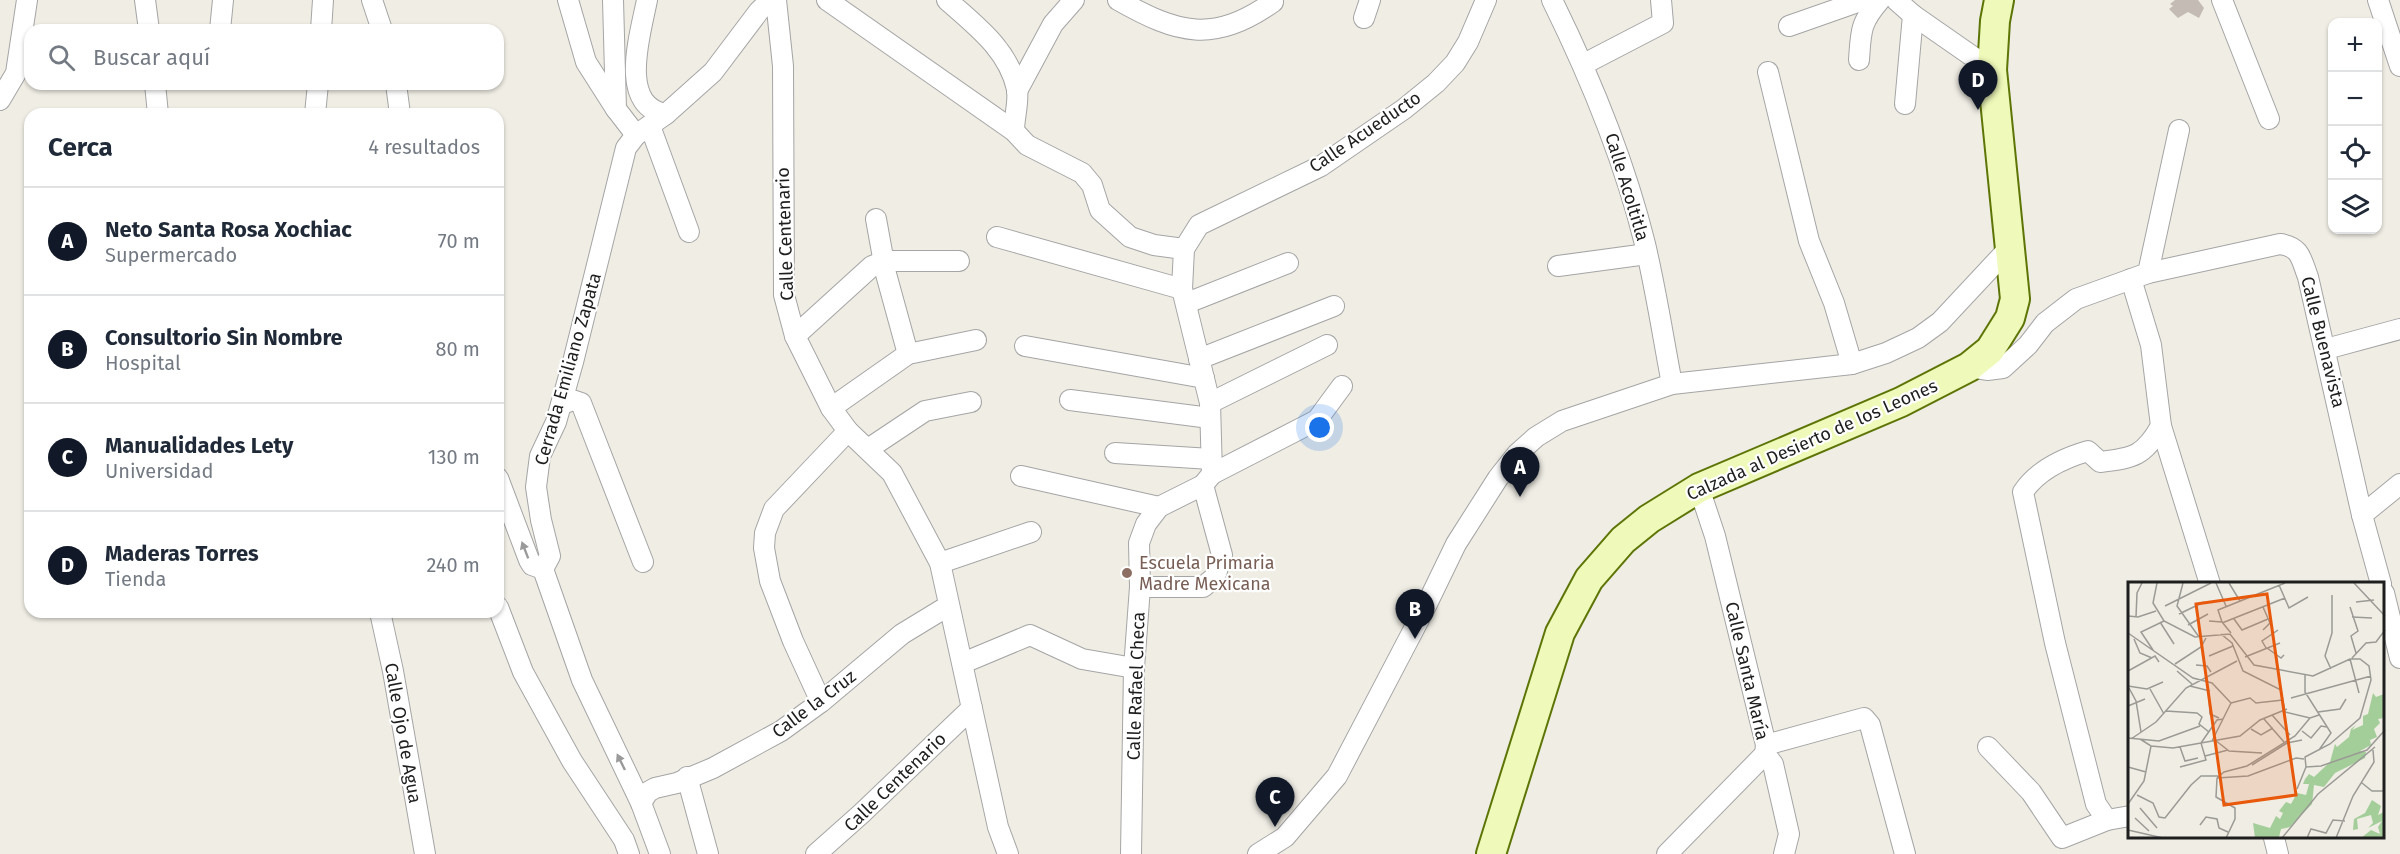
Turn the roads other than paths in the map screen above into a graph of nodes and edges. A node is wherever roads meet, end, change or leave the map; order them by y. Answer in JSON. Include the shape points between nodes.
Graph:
{"nodes":[{"id":1,"x":27,"y":0,"type":"edge"},
{"id":2,"x":145,"y":0,"type":"edge"},
{"id":3,"x":223,"y":0,"type":"edge"},
{"id":4,"x":323,"y":0,"type":"edge"},
{"id":5,"x":372,"y":0,"type":"edge"},
{"id":6,"x":568,"y":0,"type":"edge"},
{"id":7,"x":613,"y":0,"type":"edge"},
{"id":8,"x":647,"y":0,"type":"edge"},
{"id":9,"x":771,"y":0,"type":"edge"},
{"id":10,"x":776,"y":0,"type":"edge"},
{"id":11,"x":827,"y":0,"type":"edge"},
{"id":12,"x":947,"y":0,"type":"edge"},
{"id":13,"x":1074,"y":0,"type":"edge"},
{"id":14,"x":1118,"y":0,"type":"edge"},
{"id":15,"x":1486,"y":0,"type":"edge"},
{"id":16,"x":1552,"y":0,"type":"edge"},
{"id":17,"x":1661,"y":0,"type":"edge"},
{"id":18,"x":1863,"y":0,"type":"edge"},
{"id":19,"x":1880,"y":0,"type":"edge"},
{"id":20,"x":1896,"y":0,"type":"edge"},
{"id":21,"x":1999,"y":0,"type":"edge"},
{"id":22,"x":2223,"y":0,"type":"edge"},
{"id":23,"x":2378,"y":0,"type":"edge"},
{"id":24,"x":1273,"y":2,"type":"dead end"},
{"id":25,"x":1913,"y":15,"type":"junction"},
{"id":26,"x":148,"y":24,"type":"edge"},
{"id":27,"x":221,"y":24,"type":"edge"},
{"id":28,"x":321,"y":24,"type":"edge"},
{"id":29,"x":380,"y":24,"type":"edge"},
{"id":30,"x":1789,"y":26,"type":"dead end"},
{"id":31,"x":1859,"y":60,"type":"dead end"},
{"id":32,"x":1584,"y":64,"type":"junction"},
{"id":33,"x":2400,"y":66,"type":"edge"},
{"id":34,"x":1992,"y":70,"type":"junction"},
{"id":35,"x":1768,"y":72,"type":"dead end"},
{"id":36,"x":156,"y":90,"type":"edge"},
{"id":37,"x":317,"y":90,"type":"edge"},
{"id":38,"x":397,"y":90,"type":"edge"},
{"id":39,"x":1017,"y":91,"type":"junction"},
{"id":40,"x":0,"y":100,"type":"edge"},
{"id":41,"x":1905,"y":104,"type":"dead end"},
{"id":42,"x":157,"y":108,"type":"edge"},
{"id":43,"x":316,"y":108,"type":"edge"},
{"id":44,"x":399,"y":108,"type":"edge"},
{"id":45,"x":616,"y":109,"type":"junction"},
{"id":46,"x":666,"y":114,"type":"junction"},
{"id":47,"x":2269,"y":119,"type":"dead end"},
{"id":48,"x":643,"y":130,"type":"junction"},
{"id":49,"x":2179,"y":130,"type":"dead end"},
{"id":50,"x":1014,"y":131,"type":"junction"},
{"id":51,"x":876,"y":219,"type":"dead end"},
{"id":52,"x":689,"y":232,"type":"dead end"},
{"id":53,"x":997,"y":237,"type":"dead end"},
{"id":54,"x":2011,"y":246,"type":"junction"},
{"id":55,"x":1184,"y":249,"type":"junction"},
{"id":56,"x":1647,"y":254,"type":"junction"},
{"id":57,"x":885,"y":261,"type":"junction"},
{"id":58,"x":959,"y":261,"type":"dead end"},
{"id":59,"x":1288,"y":263,"type":"dead end"},
{"id":60,"x":1558,"y":266,"type":"dead end"},
{"id":61,"x":2139,"y":276,"type":"junction"},
{"id":62,"x":1185,"y":296,"type":"junction"},
{"id":63,"x":1334,"y":306,"type":"dead end"},
{"id":64,"x":2400,"y":329,"type":"edge"},
{"id":65,"x":795,"y":336,"type":"junction"},
{"id":66,"x":976,"y":340,"type":"dead end"},
{"id":67,"x":1327,"y":345,"type":"dead end"},
{"id":68,"x":1024,"y":346,"type":"dead end"},
{"id":69,"x":2326,"y":349,"type":"junction"},
{"id":70,"x":908,"y":354,"type":"junction"},
{"id":71,"x":1199,"y":358,"type":"junction"},
{"id":72,"x":1852,"y":364,"type":"junction"},
{"id":73,"x":1969,"y":367,"type":"junction"},
{"id":74,"x":1204,"y":378,"type":"junction"},
{"id":75,"x":1672,"y":384,"type":"junction"},
{"id":76,"x":1342,"y":386,"type":"dead end"},
{"id":77,"x":1070,"y":400,"type":"dead end"},
{"id":78,"x":971,"y":402,"type":"dead end"},
{"id":79,"x":561,"y":405,"type":"junction"},
{"id":80,"x":831,"y":408,"type":"junction"},
{"id":81,"x":1210,"y":411,"type":"junction"},
{"id":82,"x":2161,"y":426,"type":"junction"},
{"id":83,"x":848,"y":431,"type":"junction"},
{"id":84,"x":868,"y":449,"type":"junction"},
{"id":85,"x":1115,"y":453,"type":"dead end"},
{"id":86,"x":1209,"y":473,"type":"junction"},
{"id":87,"x":1021,"y":476,"type":"dead end"},
{"id":88,"x":2400,"y":484,"type":"edge"},
{"id":89,"x":1699,"y":488,"type":"junction"},
{"id":90,"x":504,"y":494,"type":"edge"},
{"id":91,"x":1159,"y":507,"type":"junction"},
{"id":92,"x":2362,"y":515,"type":"junction"},
{"id":93,"x":1031,"y":532,"type":"dead end"},
{"id":94,"x":643,"y":562,"type":"dead end"},
{"id":95,"x":940,"y":564,"type":"junction"},
{"id":96,"x":543,"y":569,"type":"junction"},
{"id":97,"x":2209,"y":582,"type":"edge"},
{"id":98,"x":2380,"y":582,"type":"edge"},
{"id":99,"x":1140,"y":587,"type":"junction"},
{"id":100,"x":2385,"y":601,"type":"edge"},
{"id":101,"x":948,"y":606,"type":"junction"},
{"id":102,"x":2387,"y":617,"type":"edge"},
{"id":103,"x":381,"y":618,"type":"edge"},
{"id":104,"x":502,"y":618,"type":"edge"},
{"id":105,"x":2400,"y":658,"type":"edge"},
{"id":106,"x":963,"y":663,"type":"junction"},
{"id":107,"x":1134,"y":668,"type":"junction"},
{"id":108,"x":821,"y":702,"type":"junction"},
{"id":109,"x":972,"y":708,"type":"junction"},
{"id":110,"x":1988,"y":747,"type":"dead end"},
{"id":111,"x":1766,"y":749,"type":"junction"},
{"id":112,"x":687,"y":777,"type":"junction"},
{"id":113,"x":641,"y":803,"type":"junction"},
{"id":114,"x":2128,"y":816,"type":"edge"},
{"id":115,"x":2107,"y":820,"type":"junction"},
{"id":116,"x":2274,"y":839,"type":"edge"},
{"id":117,"x":424,"y":854,"type":"edge"},
{"id":118,"x":629,"y":854,"type":"edge"},
{"id":119,"x":660,"y":854,"type":"edge"},
{"id":120,"x":708,"y":854,"type":"edge"},
{"id":121,"x":816,"y":854,"type":"edge"},
{"id":122,"x":1008,"y":854,"type":"edge"},
{"id":123,"x":1131,"y":854,"type":"edge"},
{"id":124,"x":1258,"y":854,"type":"edge"},
{"id":125,"x":1491,"y":854,"type":"edge"},
{"id":126,"x":1667,"y":854,"type":"edge"},
{"id":127,"x":1784,"y":854,"type":"edge"},
{"id":128,"x":1905,"y":854,"type":"edge"},
{"id":129,"x":2278,"y":854,"type":"edge"}],
"edges":[{"from":1,"to":40,"type":"street","via":[[16,74]]},
{"from":2,"to":26,"type":"street"},
{"from":3,"to":27,"type":"street"},
{"from":4,"to":28,"type":"street"},
{"from":5,"to":29,"type":"street"},
{"from":6,"to":45,"type":"street","via":[[586,62]]},
{"from":7,"to":45,"type":"street"},
{"from":8,"to":46,"type":"street","via":[[634,69],[646,103],[656,112]]},
{"from":9,"to":46,"type":"street","name":"Cerrada Emiliano Zapata","via":[[759,10],[713,72]]},
{"from":10,"to":65,"type":"street","name":"Calle Centenario","via":[[783,66],[784,295]]},
{"from":11,"to":50,"type":"street"},
{"from":12,"to":39,"type":"street","via":[[989,37],[1006,58]]},
{"from":13,"to":39,"type":"street","via":[[1053,24]]},
{"from":14,"to":24,"type":"street","via":[[1176,27],[1199,32],[1246,18]]},
{"from":15,"to":55,"type":"street","name":"Calle Acueducto","via":[[1468,42],[1437,83],[1321,166],[1198,225]]},
{"from":16,"to":32,"type":"street","name":"Calle Acoltitla"},
{"from":17,"to":32,"type":"street","via":[[1663,23]]},
{"from":18,"to":30,"type":"street"},
{"from":19,"to":31,"type":"street","via":[[1866,15]]},
{"from":20,"to":25,"type":"street"},
{"from":21,"to":34,"type":"street","name":"Calzada al Desierto de los Leones"},
{"from":22,"to":47,"type":"street"},
{"from":23,"to":33,"type":"street"},
{"from":25,"to":34,"type":"street"},
{"from":25,"to":41,"type":"street"},
{"from":32,"to":56,"type":"street","name":"Calle Acoltitla","via":[[1617,149]]},
{"from":34,"to":54,"type":"street","name":"Calzada al Desierto de los Leones"},
{"from":35,"to":72,"type":"street","via":[[1809,240]]},
{"from":36,"to":42,"type":"street"},
{"from":37,"to":43,"type":"street"},
{"from":38,"to":44,"type":"street"},
{"from":39,"to":50,"type":"street"},
{"from":45,"to":48,"type":"street"},
{"from":46,"to":48,"type":"street","name":"Cerrada Emiliano Zapata"},
{"from":48,"to":52,"type":"street"},
{"from":48,"to":79,"type":"street","name":"Cerrada Emiliano Zapata","via":[[626,148]]},
{"from":49,"to":61,"type":"street"},
{"from":50,"to":55,"type":"street","via":[[1027,145],[1082,173],[1092,185],[1100,210],[1130,237]]},
{"from":51,"to":57,"type":"street"},
{"from":53,"to":62,"type":"street"},
{"from":54,"to":72,"type":"street","via":[[1940,322],[1918,338]]},
{"from":54,"to":73,"type":"street","name":"Calzada al Desierto de los Leones","via":[[2014,308],[1989,351]]},
{"from":55,"to":62,"type":"street"},
{"from":56,"to":60,"type":"street"},
{"from":56,"to":75,"type":"street","name":"Calle Acoltitla"},
{"from":57,"to":58,"type":"street"},
{"from":57,"to":65,"type":"street","via":[[872,266]]},
{"from":57,"to":70,"type":"street"},
{"from":59,"to":62,"type":"street"},
{"from":61,"to":69,"type":"street","name":"Calle Buenavista","via":[[2280,244],[2290,246],[2298,252],[2308,276]]},
{"from":61,"to":73,"type":"street","via":[[2076,299],[2044,323],[2003,368]]},
{"from":61,"to":82,"type":"street"},
{"from":62,"to":71,"type":"street"},
{"from":63,"to":71,"type":"street"},
{"from":64,"to":69,"type":"street"},
{"from":65,"to":80,"type":"street","name":"Calle Centenario"},
{"from":66,"to":70,"type":"street"},
{"from":67,"to":81,"type":"street"},
{"from":68,"to":74,"type":"street"},
{"from":69,"to":92,"type":"street","name":"Calle Buenavista"},
{"from":70,"to":80,"type":"street"},
{"from":71,"to":74,"type":"street"},
{"from":72,"to":75,"type":"street"},
{"from":73,"to":89,"type":"street","name":"Calzada al Desierto de los Leones","via":[[1901,402]]},
{"from":74,"to":81,"type":"street"},
{"from":75,"to":124,"type":"street","via":[[1562,421],[1517,454],[1456,544],[1337,776],[1285,837]]},
{"from":76,"to":86,"type":"street","via":[[1317,420]]},
{"from":77,"to":81,"type":"street"},
{"from":78,"to":84,"type":"street","via":[[926,411]]},
{"from":79,"to":94,"type":"street","via":[[572,400],[581,403]]},
{"from":79,"to":96,"type":"street","name":"Cerrada Emiliano Zapata","via":[[540,456],[536,487],[550,556]]},
{"from":80,"to":83,"type":"street","name":"Calle Centenario"},
{"from":81,"to":86,"type":"street"},
{"from":82,"to":97,"type":"street"},
{"from":82,"to":115,"type":"street","via":[[2140,454],[2100,462],[2088,451],[2073,455],[2032,478],[2023,492],[2055,643],[2096,804]]},
{"from":83,"to":84,"type":"street","name":"Calle Centenario"},
{"from":83,"to":108,"type":"street","via":[[774,509],[765,532],[770,581]]},
{"from":84,"to":95,"type":"street","name":"Calle Centenario","via":[[892,473]]},
{"from":85,"to":86,"type":"street"},
{"from":86,"to":91,"type":"street"},
{"from":86,"to":99,"type":"street","via":[[1222,555],[1215,577],[1203,587]]},
{"from":87,"to":91,"type":"street"},
{"from":88,"to":92,"type":"street"},
{"from":89,"to":111,"type":"street","name":"Calle Santa María","via":[[1715,536]]},
{"from":89,"to":125,"type":"street","name":"Calzada al Desierto de los Leones","via":[[1623,540],[1589,579],[1560,633]]},
{"from":96,"to":90,"type":"street","one_way":true,"via":[[529,560]]},
{"from":91,"to":99,"type":"street","name":"Calle Rafael Checa","via":[[1146,524],[1139,543]]},
{"from":92,"to":98,"type":"street","name":"Calle Buenavista"},
{"from":93,"to":95,"type":"street"},
{"from":95,"to":101,"type":"street","name":"Calle Centenario"},
{"from":113,"to":96,"type":"street","one_way":true,"via":[[582,680]]},
{"from":99,"to":107,"type":"street","name":"Calle Rafael Checa"},
{"from":100,"to":102,"type":"street"},
{"from":101,"to":106,"type":"street","name":"Calle Centenario"},
{"from":101,"to":108,"type":"street","name":"Calle la Cruz","via":[[902,634]]},
{"from":102,"to":105,"type":"street"},
{"from":103,"to":117,"type":"street","name":"Calle Ojo de Agua"},
{"from":104,"to":118,"type":"street","via":[[523,672]]},
{"from":106,"to":107,"type":"street","via":[[1030,635],[1082,659]]},
{"from":106,"to":109,"type":"street","name":"Calle Centenario"},
{"from":107,"to":123,"type":"street","name":"Calle Rafael Checa"},
{"from":108,"to":112,"type":"street","name":"Calle la Cruz","via":[[781,731]]},
{"from":109,"to":121,"type":"street","name":"Calle Centenario"},
{"from":109,"to":122,"type":"street","name":"Calle Centenario","via":[[998,827]]},
{"from":110,"to":115,"type":"street","via":[[2031,792],[2062,838]]},
{"from":111,"to":126,"type":"street"},
{"from":111,"to":127,"type":"street","name":"Calle Santa María","via":[[1789,834]]},
{"from":111,"to":128,"type":"street","via":[[1864,718],[1870,725]]},
{"from":112,"to":113,"type":"street","name":"Calle la Cruz","via":[[655,788]]},
{"from":112,"to":120,"type":"street"},
{"from":113,"to":119,"type":"street"},
{"from":114,"to":115,"type":"street"},
{"from":116,"to":129,"type":"street"}]}
